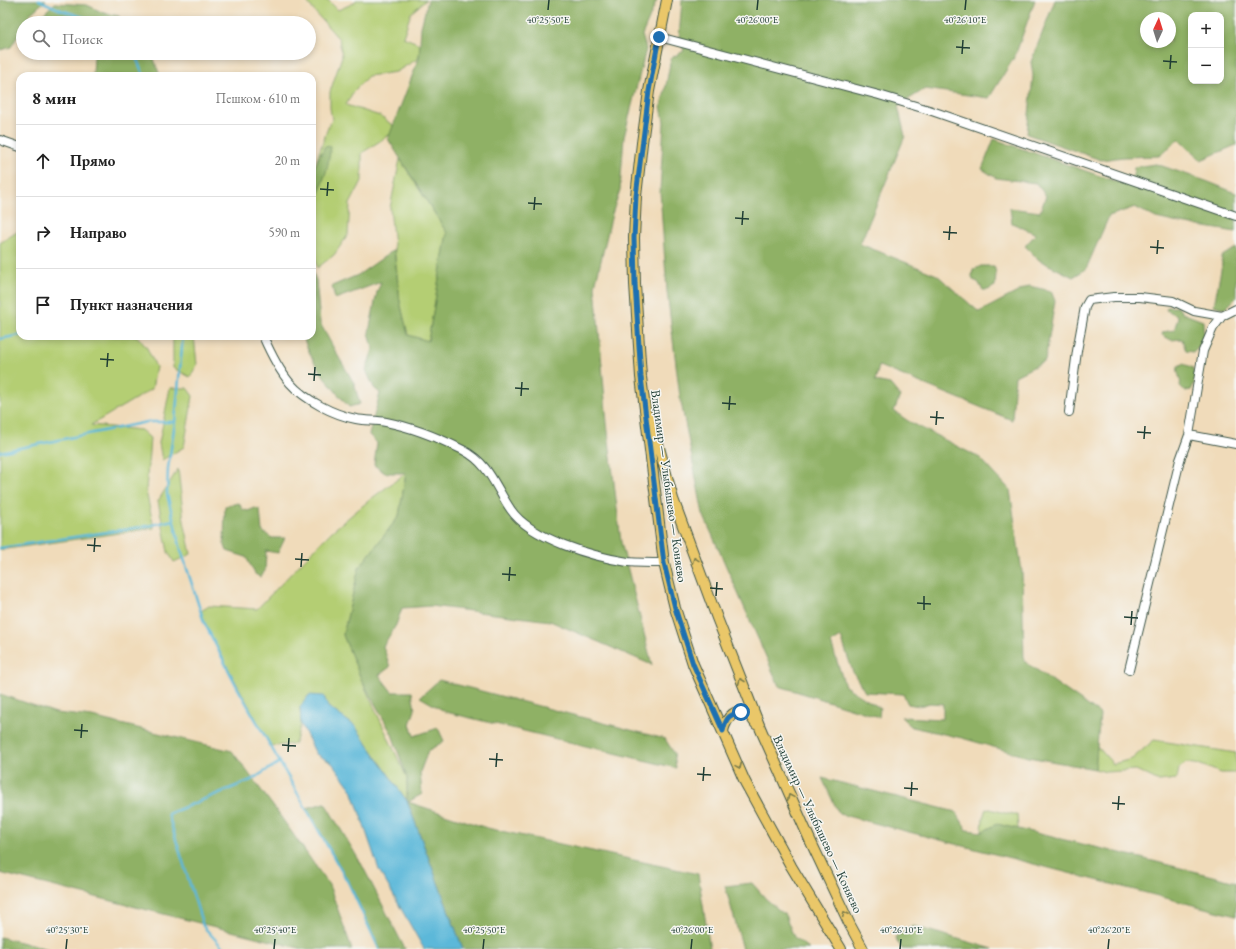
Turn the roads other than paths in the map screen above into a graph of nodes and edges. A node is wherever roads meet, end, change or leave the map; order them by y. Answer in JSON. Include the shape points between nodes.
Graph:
{"nodes":[{"id":1,"x":666,"y":0,"type":"edge"},
{"id":2,"x":659,"y":37,"type":"junction"},
{"id":3,"x":0,"y":140,"type":"edge"},
{"id":4,"x":16,"y":146,"type":"edge"},
{"id":5,"x":1236,"y":216,"type":"edge"},
{"id":6,"x":1236,"y":309,"type":"edge"},
{"id":7,"x":1222,"y":316,"type":"junction"},
{"id":8,"x":639,"y":331,"type":"junction"},
{"id":9,"x":265,"y":340,"type":"edge"},
{"id":10,"x":1069,"y":412,"type":"dead end"},
{"id":11,"x":1189,"y":435,"type":"junction"},
{"id":12,"x":1236,"y":444,"type":"edge"},
{"id":13,"x":664,"y":563,"type":"junction"},
{"id":14,"x":1129,"y":670,"type":"dead end"},
{"id":15,"x":761,"y":730,"type":"junction"},
{"id":16,"x":723,"y":731,"type":"junction"},
{"id":17,"x":841,"y":949,"type":"edge"},
{"id":18,"x":863,"y":949,"type":"edge"}],
"edges":[{"from":1,"to":2,"type":"main road","name":"Владимир — Улыбышево — Коняево"},
{"from":2,"to":5,"type":"street","via":[[914,105]]},
{"from":2,"to":8,"type":"main road","name":"Владимир — Улыбышево — Коняево","via":[[649,91],[636,196],[635,284]]},
{"from":3,"to":4,"type":"street"},
{"from":6,"to":7,"type":"street"},
{"from":7,"to":10,"type":"street","via":[[1194,311],[1173,301],[1140,297],[1089,300],[1077,351]]},
{"from":7,"to":11,"type":"street","via":[[1213,328],[1203,351]]},
{"from":8,"to":13,"type":"main road","name":"Владимир — Улыбышево — Коняево","via":[[641,377]]},
{"from":15,"to":8,"type":"main road","name":"Владимир — Улыбышево — Коняево","one_way":true,"via":[[673,499],[654,429]]},
{"from":9,"to":13,"type":"street","via":[[290,384],[311,400],[331,411],[355,419],[413,429],[463,450],[480,461],[511,510],[523,524],[542,535],[589,553],[628,562]]},
{"from":11,"to":12,"type":"street"},
{"from":11,"to":14,"type":"street","via":[[1180,460]]},
{"from":13,"to":16,"type":"main road","name":"Владимир — Улыбышево — Коняево","via":[[693,664]]},
{"from":15,"to":16,"type":"main road","name":"Владимир — Улыбышево — Коняево","via":[[750,715],[741,712],[731,714],[725,722]]},
{"from":18,"to":15,"type":"main road","name":"Владимир — Улыбышево — Коняево","one_way":true,"via":[[813,847]]},
{"from":16,"to":17,"type":"main road","name":"Владимир — Улыбышево — Коняево","one_way":true,"via":[[745,782]]}]}
